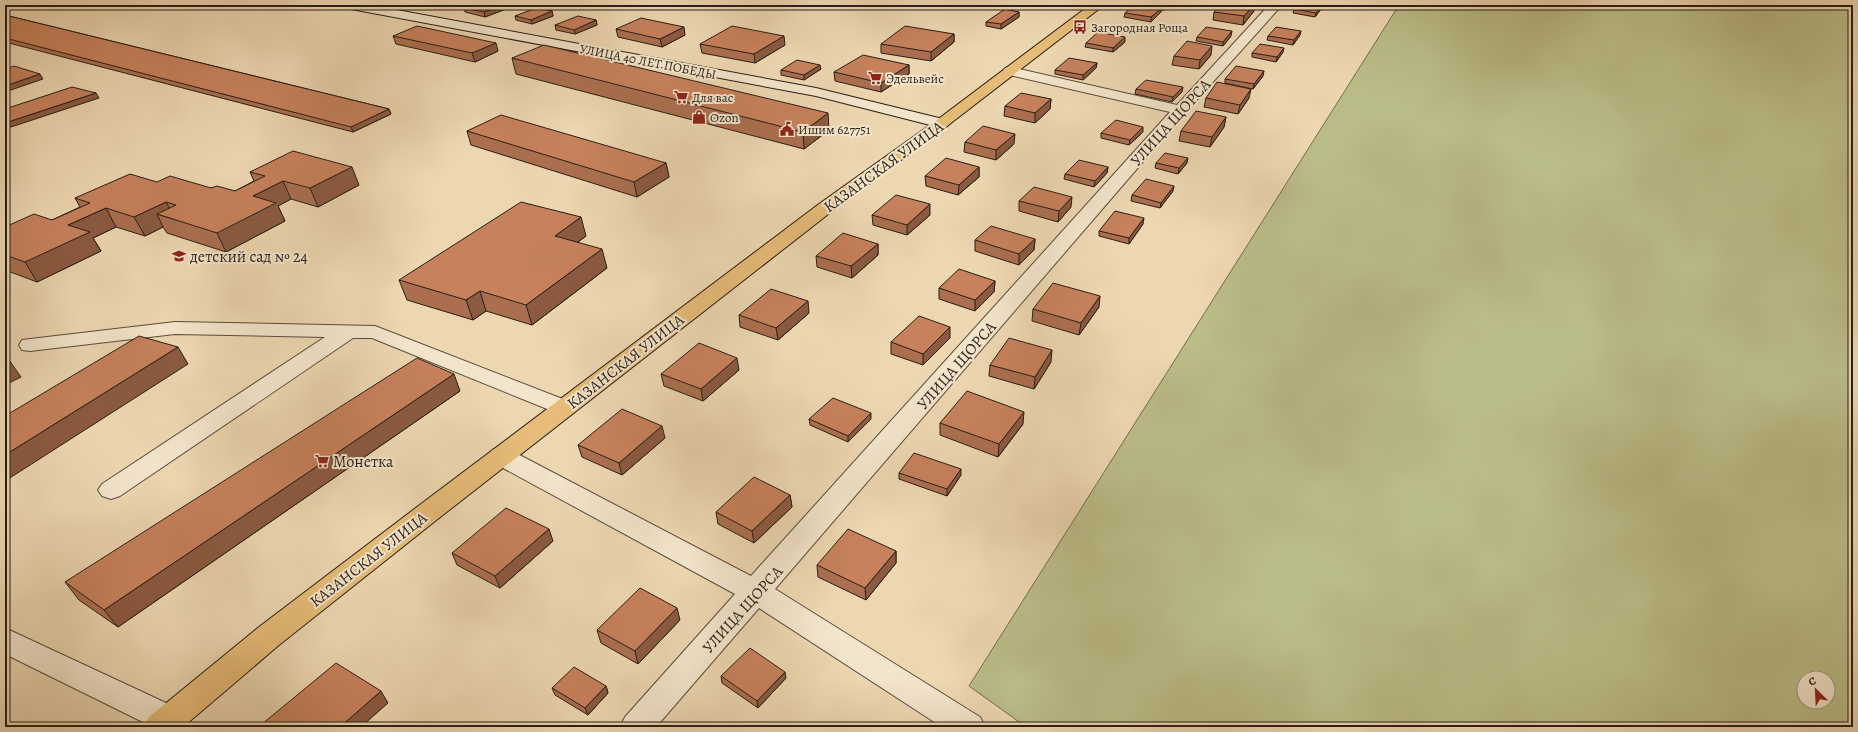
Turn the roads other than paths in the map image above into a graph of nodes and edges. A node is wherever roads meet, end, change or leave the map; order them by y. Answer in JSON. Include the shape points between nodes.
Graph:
{"nodes":[{"id":1,"x":351,"y":5,"type":"edge"},
{"id":2,"x":1098,"y":5,"type":"edge"},
{"id":3,"x":1276,"y":5,"type":"edge"},
{"id":4,"x":1010,"y":71,"type":"junction"},
{"id":5,"x":1180,"y":110,"type":"junction"},
{"id":6,"x":942,"y":123,"type":"junction"},
{"id":7,"x":349,"y":331,"type":"junction"},
{"id":8,"x":30,"y":345,"type":"dead end"},
{"id":9,"x":565,"y":408,"type":"junction"},
{"id":10,"x":501,"y":456,"type":"junction"},
{"id":11,"x":111,"y":490,"type":"dead end"},
{"id":12,"x":756,"y":592,"type":"junction"},
{"id":13,"x":5,"y":640,"type":"edge"},
{"id":14,"x":164,"y":723,"type":"edge"},
{"id":15,"x":636,"y":727,"type":"edge"},
{"id":16,"x":969,"y":727,"type":"edge"}],
"edges":[{"from":1,"to":6,"type":"street","name":"УЛИЦА 40 ЛЕТ ПОБЕДЫ","via":[[816,92]]},
{"from":2,"to":4,"type":"main road","name":"КАЗАНСКАЯ УЛИЦА"},
{"from":3,"to":5,"type":"street","name":"УЛИЦА ЩОРСА"},
{"from":4,"to":5,"type":"street"},
{"from":4,"to":6,"type":"main road","name":"КАЗАНСКАЯ УЛИЦА"},
{"from":5,"to":12,"type":"street","name":"УЛИЦА ЩОРСА"},
{"from":6,"to":9,"type":"main road","name":"КАЗАНСКАЯ УЛИЦА","via":[[825,208]]},
{"from":7,"to":8,"type":"street","via":[[175,328]]},
{"from":7,"to":9,"type":"street","via":[[375,332]]},
{"from":7,"to":11,"type":"street"},
{"from":9,"to":10,"type":"main road","name":"КАЗАНСКАЯ УЛИЦА"},
{"from":10,"to":12,"type":"street"},
{"from":10,"to":14,"type":"main road","name":"КАЗАНСКАЯ УЛИЦА","via":[[269,636]]},
{"from":12,"to":15,"type":"street","name":"УЛИЦА ЩОРСА"},
{"from":12,"to":16,"type":"street"},
{"from":13,"to":14,"type":"street"}]}
